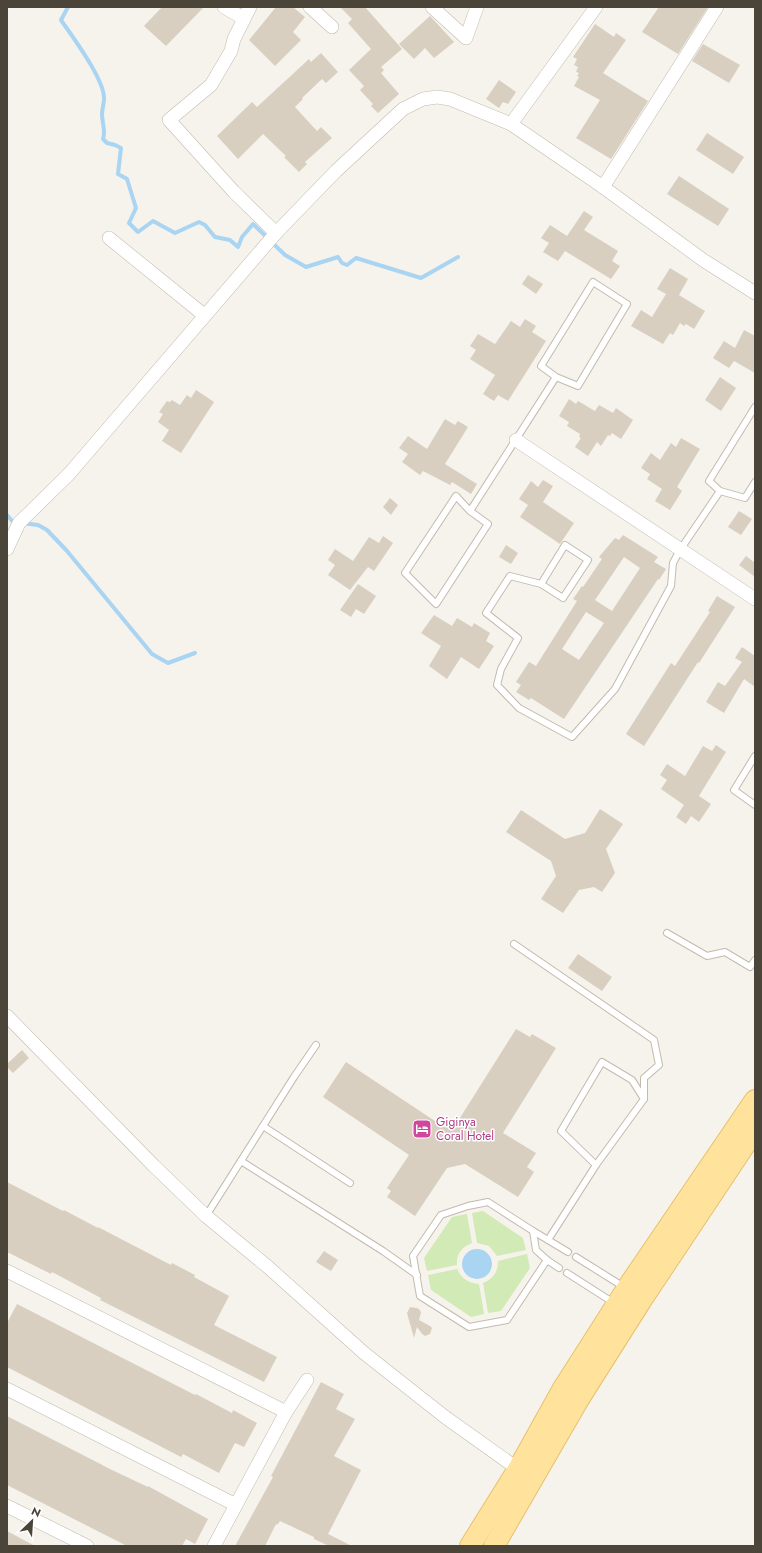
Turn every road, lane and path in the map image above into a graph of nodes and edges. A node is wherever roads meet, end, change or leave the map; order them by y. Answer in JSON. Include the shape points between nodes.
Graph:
{"nodes":[{"id":1,"x":224,"y":7,"type":"edge"},
{"id":2,"x":250,"y":7,"type":"edge"},
{"id":3,"x":310,"y":7,"type":"edge"},
{"id":4,"x":432,"y":7,"type":"edge"},
{"id":5,"x":477,"y":7,"type":"edge"},
{"id":6,"x":596,"y":7,"type":"edge"},
{"id":7,"x":717,"y":7,"type":"edge"},
{"id":8,"x":243,"y":18,"type":"junction"},
{"id":9,"x":332,"y":27,"type":"dead end"},
{"id":10,"x":511,"y":124,"type":"junction"},
{"id":11,"x":603,"y":187,"type":"junction"},
{"id":12,"x":276,"y":233,"type":"junction"},
{"id":13,"x":109,"y":238,"type":"dead end"},
{"id":14,"x":755,"y":293,"type":"edge"},
{"id":15,"x":204,"y":315,"type":"junction"},
{"id":16,"x":556,"y":377,"type":"junction"},
{"id":17,"x":755,"y":406,"type":"edge"},
{"id":18,"x":516,"y":440,"type":"junction"},
{"id":19,"x":755,"y":482,"type":"edge"},
{"id":20,"x":720,"y":491,"type":"junction"},
{"id":21,"x":470,"y":511,"type":"junction"},
{"id":22,"x":7,"y":549,"type":"edge"},
{"id":23,"x":680,"y":550,"type":"junction"},
{"id":24,"x":541,"y":584,"type":"junction"},
{"id":25,"x":755,"y":599,"type":"edge"},
{"id":26,"x":755,"y":756,"type":"edge"},
{"id":27,"x":755,"y":805,"type":"edge"},
{"id":28,"x":667,"y":934,"type":"dead end"},
{"id":29,"x":514,"y":944,"type":"dead end"},
{"id":30,"x":755,"y":960,"type":"edge"},
{"id":31,"x":7,"y":1016,"type":"edge"},
{"id":32,"x":316,"y":1045,"type":"dead end"},
{"id":33,"x":644,"y":1099,"type":"junction"},
{"id":34,"x":755,"y":1100,"type":"edge"},
{"id":35,"x":263,"y":1126,"type":"junction"},
{"id":36,"x":755,"y":1130,"type":"edge"},
{"id":37,"x":241,"y":1161,"type":"junction"},
{"id":38,"x":596,"y":1164,"type":"junction"},
{"id":39,"x":350,"y":1183,"type":"dead end"},
{"id":40,"x":206,"y":1216,"type":"junction"},
{"id":41,"x":533,"y":1231,"type":"junction"},
{"id":42,"x":548,"y":1240,"type":"junction"},
{"id":43,"x":568,"y":1252,"type":"dead end"},
{"id":44,"x":576,"y":1257,"type":"dead end"},
{"id":45,"x":547,"y":1260,"type":"junction"},
{"id":46,"x":559,"y":1268,"type":"dead end"},
{"id":47,"x":7,"y":1271,"type":"edge"},
{"id":48,"x":567,"y":1273,"type":"dead end"},
{"id":49,"x":417,"y":1275,"type":"junction"},
{"id":50,"x":622,"y":1297,"type":"junction"},
{"id":51,"x":307,"y":1380,"type":"dead end"},
{"id":52,"x":7,"y":1389,"type":"edge"},
{"id":53,"x":286,"y":1412,"type":"junction"},
{"id":54,"x":518,"y":1469,"type":"junction"},
{"id":55,"x":236,"y":1505,"type":"junction"},
{"id":56,"x":7,"y":1506,"type":"edge"},
{"id":57,"x":88,"y":1546,"type":"edge"},
{"id":58,"x":214,"y":1546,"type":"edge"},
{"id":59,"x":470,"y":1546,"type":"edge"},
{"id":60,"x":494,"y":1546,"type":"edge"}],
"edges":[{"from":1,"to":8,"type":"street"},
{"from":2,"to":8,"type":"street"},
{"from":3,"to":9,"type":"street"},
{"from":4,"to":5,"type":"street","via":[[466,38]]},
{"from":6,"to":10,"type":"street"},
{"from":7,"to":11,"type":"street"},
{"from":8,"to":12,"type":"street","via":[[231,51],[211,86],[169,120],[234,192]]},
{"from":10,"to":11,"type":"street"},
{"from":10,"to":12,"type":"street","via":[[450,99],[423,99],[403,109],[336,171]]},
{"from":11,"to":14,"type":"street","via":[[703,260]]},
{"from":12,"to":15,"type":"street"},
{"from":13,"to":15,"type":"street"},
{"from":15,"to":22,"type":"street","via":[[69,474],[19,523]]},
{"from":16,"to":16,"type":"lane","via":[[541,366],[594,282],[628,304],[578,386]]},
{"from":16,"to":18,"type":"lane"},
{"from":17,"to":20,"type":"lane","via":[[709,481]]},
{"from":18,"to":21,"type":"lane"},
{"from":18,"to":23,"type":"street"},
{"from":19,"to":20,"type":"lane","via":[[745,498]]},
{"from":20,"to":23,"type":"lane"},
{"from":21,"to":21,"type":"lane","via":[[488,524],[436,604],[405,573],[456,496]]},
{"from":23,"to":24,"type":"lane","via":[[673,564],[671,586],[615,690],[572,737],[519,708],[497,685],[501,669],[518,638],[486,613],[510,576]]},
{"from":23,"to":25,"type":"street"},
{"from":24,"to":24,"type":"lane","via":[[566,545],[588,560],[563,598]]},
{"from":26,"to":27,"type":"lane","via":[[734,790]]},
{"from":28,"to":30,"type":"lane","via":[[707,956],[725,952],[750,966]]},
{"from":29,"to":33,"type":"lane","via":[[654,1040],[659,1065],[644,1078]]},
{"from":31,"to":40,"type":"street"},
{"from":32,"to":35,"type":"lane"},
{"from":33,"to":38,"type":"lane"},
{"from":33,"to":38,"type":"lane","via":[[632,1080],[602,1062],[561,1131]]},
{"from":34,"to":50,"type":"main road"},
{"from":35,"to":37,"type":"lane"},
{"from":35,"to":39,"type":"lane"},
{"from":36,"to":60,"type":"main road","via":[[579,1399]]},
{"from":37,"to":40,"type":"lane"},
{"from":37,"to":49,"type":"lane"},
{"from":38,"to":42,"type":"lane"},
{"from":40,"to":54,"type":"street","via":[[268,1267],[364,1353],[445,1417]]},
{"from":41,"to":42,"type":"lane"},
{"from":41,"to":45,"type":"lane","via":[[536,1250]]},
{"from":41,"to":49,"type":"lane","via":[[488,1202],[441,1214],[413,1256]]},
{"from":42,"to":43,"type":"lane"},
{"from":44,"to":50,"type":"lane"},
{"from":45,"to":46,"type":"lane"},
{"from":45,"to":49,"type":"lane","via":[[507,1320],[469,1327],[420,1296]]},
{"from":47,"to":53,"type":"street"},
{"from":48,"to":50,"type":"lane"},
{"from":50,"to":54,"type":"main road","via":[[562,1390]]},
{"from":51,"to":53,"type":"street"},
{"from":52,"to":55,"type":"street"},
{"from":53,"to":55,"type":"street"},
{"from":54,"to":59,"type":"main road"},
{"from":55,"to":58,"type":"street"},
{"from":56,"to":57,"type":"street"}]}
